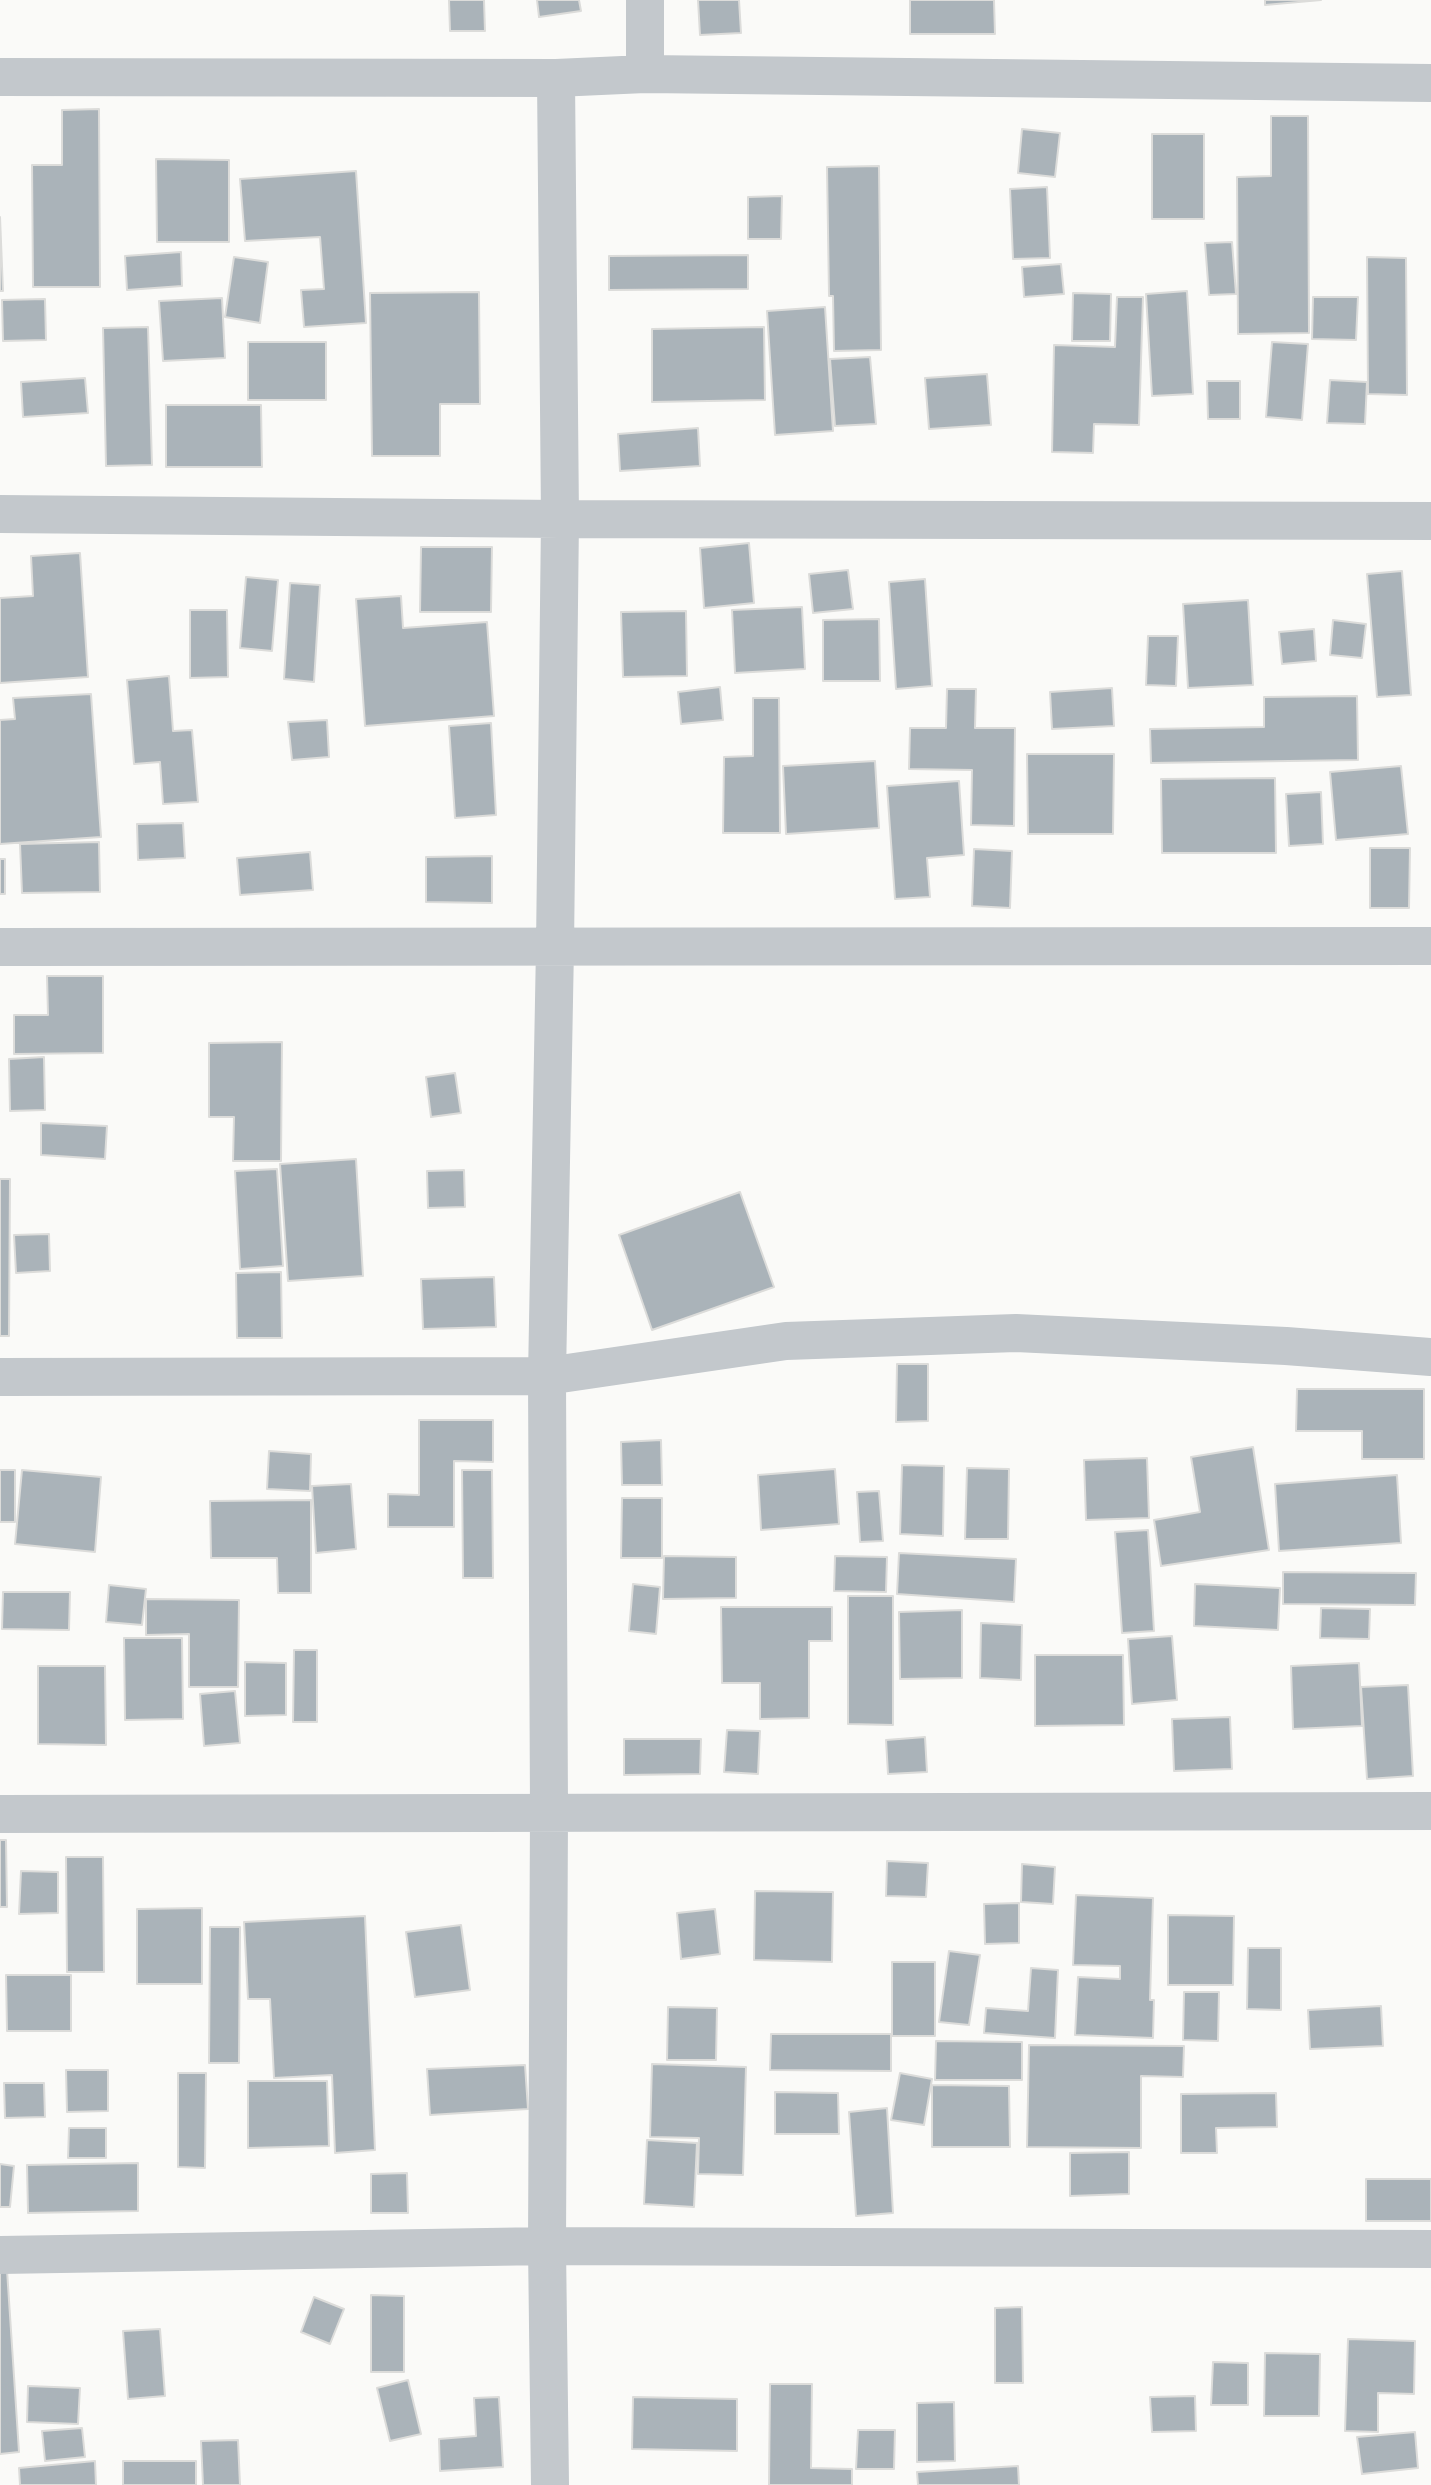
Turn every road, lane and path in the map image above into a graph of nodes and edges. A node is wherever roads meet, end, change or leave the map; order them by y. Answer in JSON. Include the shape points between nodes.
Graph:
{"nodes":[{"id":1,"x":645,"y":0,"type":"edge"},
{"id":2,"x":645,"y":74,"type":"junction"},
{"id":3,"x":0,"y":78,"type":"edge"},
{"id":4,"x":556,"y":78,"type":"junction"},
{"id":5,"x":1431,"y":83,"type":"edge"},
{"id":6,"x":0,"y":514,"type":"edge"},
{"id":7,"x":560,"y":519,"type":"junction"},
{"id":8,"x":1431,"y":521,"type":"edge"},
{"id":9,"x":1431,"y":946,"type":"edge"},
{"id":10,"x":0,"y":947,"type":"edge"},
{"id":11,"x":555,"y":947,"type":"junction"},
{"id":12,"x":1431,"y":1357,"type":"edge"},
{"id":13,"x":547,"y":1376,"type":"junction"},
{"id":14,"x":0,"y":1377,"type":"edge"},
{"id":15,"x":1431,"y":1811,"type":"edge"},
{"id":16,"x":549,"y":1812,"type":"junction"},
{"id":17,"x":0,"y":1814,"type":"edge"},
{"id":18,"x":547,"y":2246,"type":"junction"},
{"id":19,"x":1431,"y":2249,"type":"edge"},
{"id":20,"x":0,"y":2255,"type":"edge"},
{"id":21,"x":550,"y":2485,"type":"edge"}],
"edges":[{"from":1,"to":2,"type":"street"},
{"from":2,"to":4,"type":"street"},
{"from":2,"to":5,"type":"street"},
{"from":3,"to":4,"type":"street"},
{"from":4,"to":7,"type":"street"},
{"from":6,"to":7,"type":"street"},
{"from":7,"to":8,"type":"street"},
{"from":7,"to":11,"type":"street"},
{"from":9,"to":11,"type":"street"},
{"from":10,"to":11,"type":"street"},
{"from":11,"to":13,"type":"street"},
{"from":12,"to":13,"type":"street","via":[[1016,1333],[786,1341]]},
{"from":13,"to":14,"type":"street"},
{"from":13,"to":16,"type":"street"},
{"from":15,"to":16,"type":"street"},
{"from":16,"to":17,"type":"street"},
{"from":16,"to":18,"type":"street"},
{"from":18,"to":19,"type":"street"},
{"from":18,"to":20,"type":"street"},
{"from":18,"to":21,"type":"street"}]}
